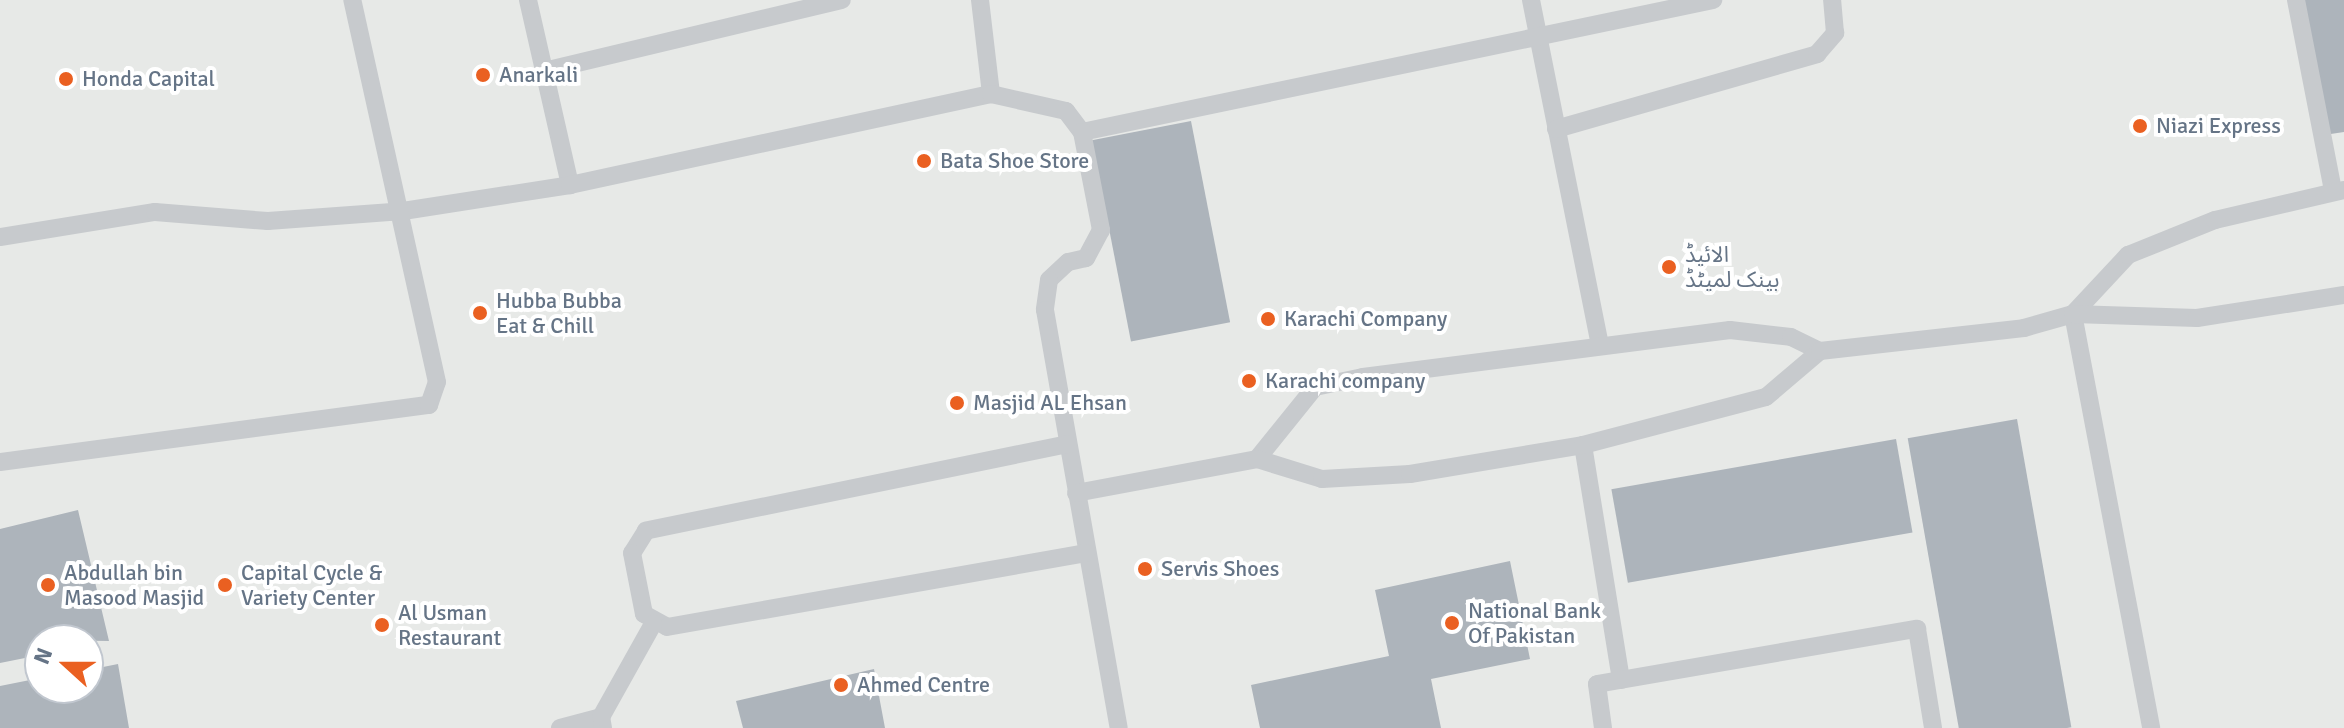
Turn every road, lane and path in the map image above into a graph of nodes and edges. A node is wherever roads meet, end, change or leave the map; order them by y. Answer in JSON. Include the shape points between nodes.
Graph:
{"nodes":[{"id":1,"x":352,"y":0,"type":"edge"},
{"id":2,"x":528,"y":0,"type":"edge"},
{"id":3,"x":842,"y":0,"type":"edge"},
{"id":4,"x":980,"y":0,"type":"edge"},
{"id":5,"x":1531,"y":0,"type":"edge"},
{"id":6,"x":1713,"y":0,"type":"edge"},
{"id":7,"x":1832,"y":0,"type":"edge"},
{"id":8,"x":2296,"y":0,"type":"edge"},
{"id":9,"x":1537,"y":32,"type":"junction"},
{"id":10,"x":544,"y":71,"type":"junction"},
{"id":11,"x":991,"y":94,"type":"junction"},
{"id":12,"x":1556,"y":129,"type":"junction"},
{"id":13,"x":1082,"y":132,"type":"junction"},
{"id":14,"x":570,"y":185,"type":"junction"},
{"id":15,"x":2338,"y":190,"type":"edge"},
{"id":16,"x":403,"y":211,"type":"junction"},
{"id":17,"x":0,"y":237,"type":"edge"},
{"id":18,"x":2344,"y":295,"type":"edge"},
{"id":19,"x":2073,"y":314,"type":"junction"},
{"id":20,"x":1599,"y":341,"type":"junction"},
{"id":21,"x":1820,"y":351,"type":"junction"},
{"id":22,"x":1068,"y":444,"type":"junction"},
{"id":23,"x":1583,"y":445,"type":"junction"},
{"id":24,"x":1257,"y":459,"type":"junction"},
{"id":25,"x":0,"y":462,"type":"edge"},
{"id":26,"x":1076,"y":493,"type":"junction"},
{"id":27,"x":1086,"y":553,"type":"junction"},
{"id":28,"x":653,"y":624,"type":"junction"},
{"id":29,"x":1621,"y":680,"type":"junction"},
{"id":30,"x":602,"y":723,"type":"edge"},
{"id":31,"x":560,"y":728,"type":"edge"},
{"id":32,"x":1119,"y":728,"type":"edge"},
{"id":33,"x":1603,"y":728,"type":"edge"},
{"id":34,"x":1933,"y":728,"type":"edge"},
{"id":35,"x":2151,"y":728,"type":"edge"}],
"edges":[{"from":1,"to":16,"type":"lane"},
{"from":2,"to":10,"type":"lane"},
{"from":3,"to":10,"type":"lane"},
{"from":4,"to":11,"type":"lane"},
{"from":5,"to":9,"type":"lane"},
{"from":6,"to":9,"type":"lane"},
{"from":7,"to":12,"type":"lane","via":[[1835,33],[1817,54]]},
{"from":8,"to":15,"type":"lane"},
{"from":9,"to":12,"type":"lane"},
{"from":9,"to":13,"type":"lane"},
{"from":10,"to":14,"type":"lane"},
{"from":11,"to":13,"type":"lane","via":[[1066,111]]},
{"from":11,"to":14,"type":"lane"},
{"from":12,"to":20,"type":"lane"},
{"from":13,"to":22,"type":"lane","via":[[1097,246],[1049,280],[1045,310]]},
{"from":14,"to":16,"type":"lane"},
{"from":15,"to":19,"type":"lane","via":[[2215,220],[2128,255]]},
{"from":16,"to":17,"type":"lane","via":[[268,221],[155,212]]},
{"from":16,"to":25,"type":"lane","via":[[437,382],[429,405]]},
{"from":18,"to":19,"type":"lane","via":[[2197,318]]},
{"from":19,"to":21,"type":"lane","via":[[2024,328]]},
{"from":19,"to":35,"type":"lane"},
{"from":20,"to":21,"type":"lane","via":[[1730,330],[1791,337]]},
{"from":20,"to":24,"type":"lane","via":[[1315,387]]},
{"from":21,"to":23,"type":"lane","via":[[1766,397]]},
{"from":22,"to":26,"type":"lane"},
{"from":22,"to":28,"type":"lane","via":[[646,531],[632,553],[644,614]]},
{"from":23,"to":24,"type":"lane","via":[[1410,474],[1322,479]]},
{"from":23,"to":29,"type":"lane"},
{"from":24,"to":26,"type":"lane"},
{"from":26,"to":27,"type":"lane"},
{"from":27,"to":28,"type":"lane"},
{"from":27,"to":32,"type":"lane"},
{"from":28,"to":30,"type":"lane"},
{"from":29,"to":33,"type":"lane","via":[[1597,684]]},
{"from":29,"to":34,"type":"lane","via":[[1917,629]]},
{"from":30,"to":31,"type":"lane"}]}
